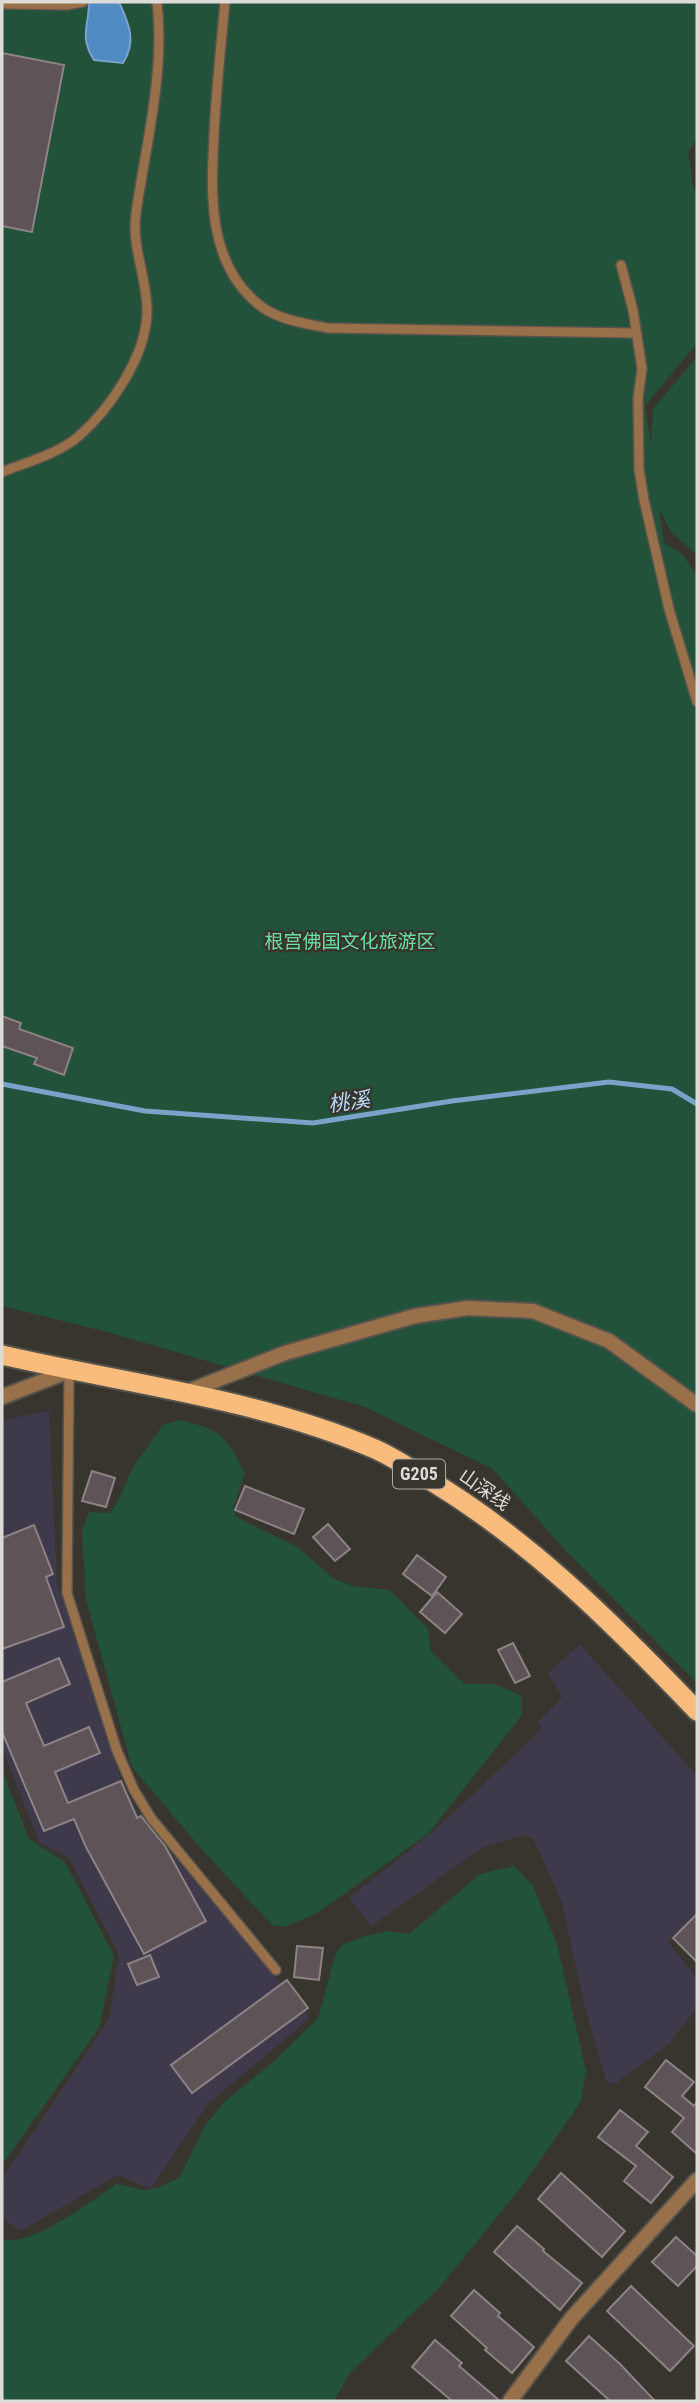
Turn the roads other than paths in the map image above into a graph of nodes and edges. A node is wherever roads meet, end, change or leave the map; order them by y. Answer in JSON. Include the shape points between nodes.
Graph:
{"nodes":[{"id":1,"x":156,"y":2,"type":"edge"},
{"id":2,"x":225,"y":2,"type":"edge"},
{"id":3,"x":81,"y":3,"type":"edge"},
{"id":4,"x":2,"y":4,"type":"edge"},
{"id":5,"x":621,"y":265,"type":"dead end"},
{"id":6,"x":636,"y":333,"type":"junction"},
{"id":7,"x":2,"y":472,"type":"edge"},
{"id":8,"x":697,"y":702,"type":"edge"},
{"id":9,"x":2,"y":1355,"type":"edge"},
{"id":10,"x":69,"y":1371,"type":"junction"},
{"id":11,"x":189,"y":1391,"type":"junction"},
{"id":12,"x":2,"y":1397,"type":"edge"},
{"id":13,"x":697,"y":1405,"type":"edge"},
{"id":14,"x":697,"y":1711,"type":"edge"},
{"id":15,"x":276,"y":1970,"type":"dead end"},
{"id":16,"x":697,"y":2180,"type":"edge"},
{"id":17,"x":510,"y":2401,"type":"edge"}],
"edges":[{"from":1,"to":7,"type":"lane","via":[[159,34],[153,107],[135,224],[147,312],[144,339],[114,398],[78,438]]},
{"from":2,"to":6,"type":"lane","via":[[211,195],[224,255],[237,281],[258,304],[285,319],[327,328]]},
{"from":3,"to":4,"type":"lane"},
{"from":5,"to":6,"type":"lane"},
{"from":6,"to":8,"type":"lane","via":[[642,369],[639,469],[644,500]]},
{"from":9,"to":10,"type":"highway","number":"G205"},
{"from":10,"to":11,"type":"highway","name":"山深线","number":"G205"},
{"from":10,"to":12,"type":"street"},
{"from":10,"to":15,"type":"lane","via":[[67,1593],[117,1751],[151,1818]]},
{"from":11,"to":13,"type":"street","via":[[285,1353],[415,1316],[468,1308],[533,1311],[609,1341]]},
{"from":11,"to":14,"type":"highway","name":"山深线","number":"G205","via":[[315,1426],[377,1450],[447,1490],[520,1542],[641,1652]]},
{"from":16,"to":17,"type":"street","via":[[571,2319]]}]}
